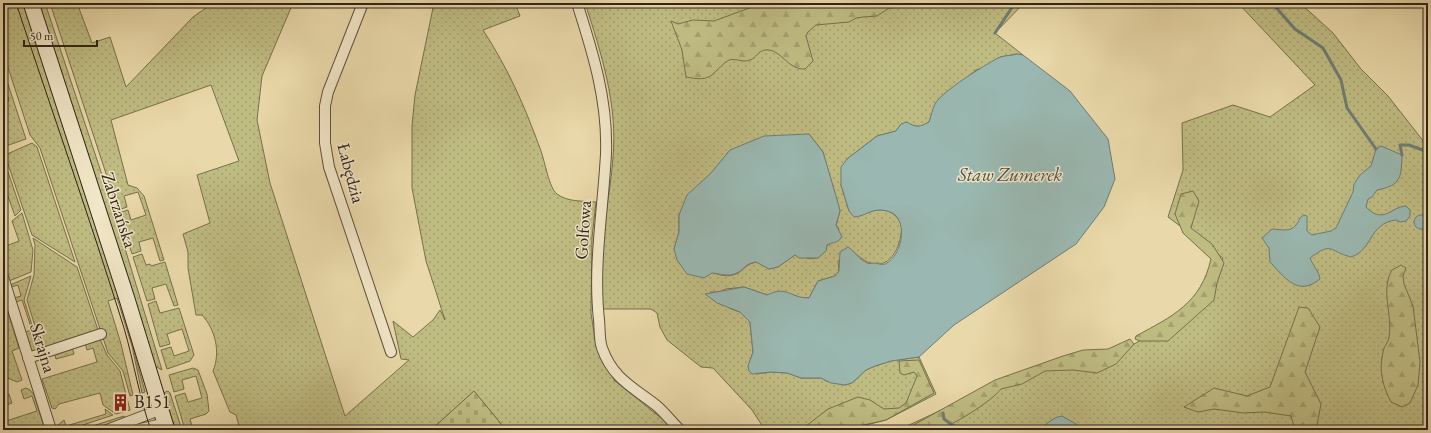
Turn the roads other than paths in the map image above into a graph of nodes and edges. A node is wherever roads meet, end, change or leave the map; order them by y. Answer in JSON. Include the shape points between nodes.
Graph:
{"nodes":[{"id":1,"x":31,"y":3,"type":"edge"},
{"id":2,"x":363,"y":3,"type":"edge"},
{"id":3,"x":577,"y":3,"type":"edge"},
{"id":4,"x":3,"y":277,"type":"edge"},
{"id":5,"x":101,"y":334,"type":"dead end"},
{"id":6,"x":391,"y":352,"type":"dead end"},
{"id":7,"x":28,"y":358,"type":"junction"},
{"id":8,"x":160,"y":407,"type":"junction"},
{"id":9,"x":167,"y":428,"type":"edge"},
{"id":10,"x":51,"y":430,"type":"edge"},
{"id":11,"x":107,"y":430,"type":"edge"},
{"id":12,"x":136,"y":430,"type":"edge"},
{"id":13,"x":680,"y":430,"type":"edge"}],
"edges":[{"from":1,"to":8,"type":"main road","name":"Zabrzańska"},
{"from":2,"to":6,"type":"street","name":"Łabędzia","via":[[328,92],[324,122],[325,143],[329,167]]},
{"from":3,"to":13,"type":"street","name":"Golfowa","via":[[601,90],[605,128],[606,153],[596,289],[601,347],[611,366],[625,383],[658,407]]},
{"from":4,"to":7,"type":"street","name":"Skrajna"},
{"from":5,"to":7,"type":"street"},
{"from":7,"to":10,"type":"street","name":"Skrajna"},
{"from":8,"to":9,"type":"main road","name":"Zabrzańska"},
{"from":8,"to":11,"type":"street"},
{"from":9,"to":12,"type":"street","via":[[158,425]]}]}
